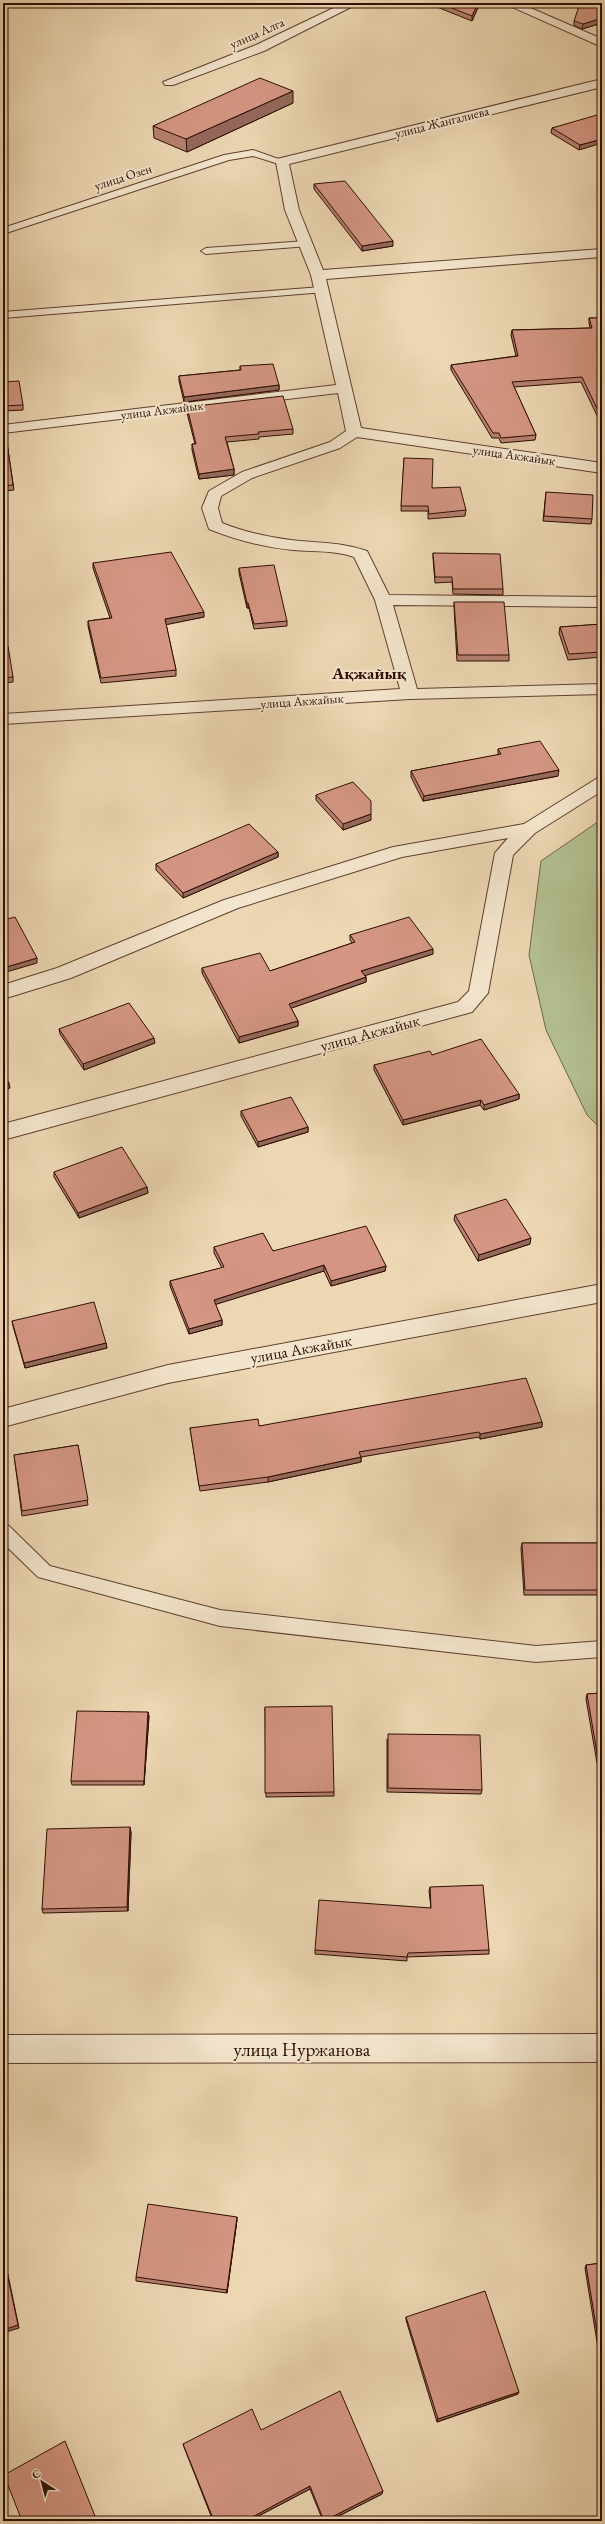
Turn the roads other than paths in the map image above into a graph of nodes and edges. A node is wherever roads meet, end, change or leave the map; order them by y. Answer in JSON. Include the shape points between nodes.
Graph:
{"nodes":[{"id":1,"x":353,"y":3,"type":"edge"},
{"id":2,"x":509,"y":3,"type":"edge"},
{"id":3,"x":602,"y":44,"type":"edge"},
{"id":4,"x":169,"y":82,"type":"dead end"},
{"id":5,"x":602,"y":83,"type":"edge"},
{"id":6,"x":282,"y":162,"type":"junction"},
{"id":7,"x":3,"y":231,"type":"edge"},
{"id":8,"x":306,"y":244,"type":"junction"},
{"id":9,"x":206,"y":251,"type":"dead end"},
{"id":10,"x":602,"y":254,"type":"edge"},
{"id":11,"x":318,"y":275,"type":"junction"},
{"id":12,"x":322,"y":290,"type":"junction"},
{"id":13,"x":3,"y":315,"type":"edge"},
{"id":14,"x":344,"y":388,"type":"junction"},
{"id":15,"x":3,"y":429,"type":"edge"},
{"id":16,"x":354,"y":432,"type":"junction"},
{"id":17,"x":602,"y":468,"type":"edge"},
{"id":18,"x":383,"y":600,"type":"junction"},
{"id":19,"x":602,"y":602,"type":"edge"},
{"id":20,"x":602,"y":689,"type":"edge"},
{"id":21,"x":410,"y":694,"type":"junction"},
{"id":22,"x":3,"y":719,"type":"edge"},
{"id":23,"x":602,"y":783,"type":"edge"},
{"id":24,"x":528,"y":830,"type":"junction"},
{"id":25,"x":3,"y":992,"type":"edge"},
{"id":26,"x":3,"y":1132,"type":"edge"},
{"id":27,"x":602,"y":1293,"type":"edge"},
{"id":28,"x":3,"y":1418,"type":"edge"},
{"id":29,"x":3,"y":1531,"type":"edge"},
{"id":30,"x":602,"y":1649,"type":"edge"},
{"id":31,"x":602,"y":2048,"type":"edge"},
{"id":32,"x":3,"y":2049,"type":"edge"}],
"edges":[{"from":1,"to":4,"type":"street","name":"улица Алга","via":[[260,48]]},
{"from":2,"to":3,"type":"street"},
{"from":5,"to":6,"type":"street","name":"улица Жангалиева"},
{"from":6,"to":7,"type":"lane","name":"улица Озен","via":[[253,153],[227,157]]},
{"from":6,"to":8,"type":"street","via":[[292,210]]},
{"from":8,"to":9,"type":"lane"},
{"from":8,"to":11,"type":"street"},
{"from":10,"to":11,"type":"street"},
{"from":11,"to":12,"type":"street"},
{"from":12,"to":13,"type":"lane"},
{"from":12,"to":14,"type":"street"},
{"from":14,"to":15,"type":"street","name":"улица Акжайык"},
{"from":14,"to":16,"type":"street"},
{"from":16,"to":17,"type":"street","name":"улица Акжайык"},
{"from":16,"to":18,"type":"street","via":[[335,445],[247,475],[214,494],[210,508],[215,526],[245,538],[293,546],[342,547],[361,554]]},
{"from":18,"to":19,"type":"street"},
{"from":18,"to":21,"type":"street"},
{"from":20,"to":21,"type":"street","name":"улица Акжайык"},
{"from":21,"to":22,"type":"street","name":"улица Акжайык"},
{"from":23,"to":24,"type":"street","name":"улица Акжайык"},
{"from":24,"to":25,"type":"street","via":[[400,851],[231,904],[64,973]]},
{"from":24,"to":26,"type":"street","name":"улица Акжайык","via":[[504,853],[478,993],[465,1007]]},
{"from":27,"to":28,"type":"street","name":"улица Акжайык","via":[[168,1374]]},
{"from":29,"to":30,"type":"lane","via":[[44,1572],[220,1618],[536,1654]]},
{"from":31,"to":32,"type":"street","name":"улица Нуржанова"}]}
